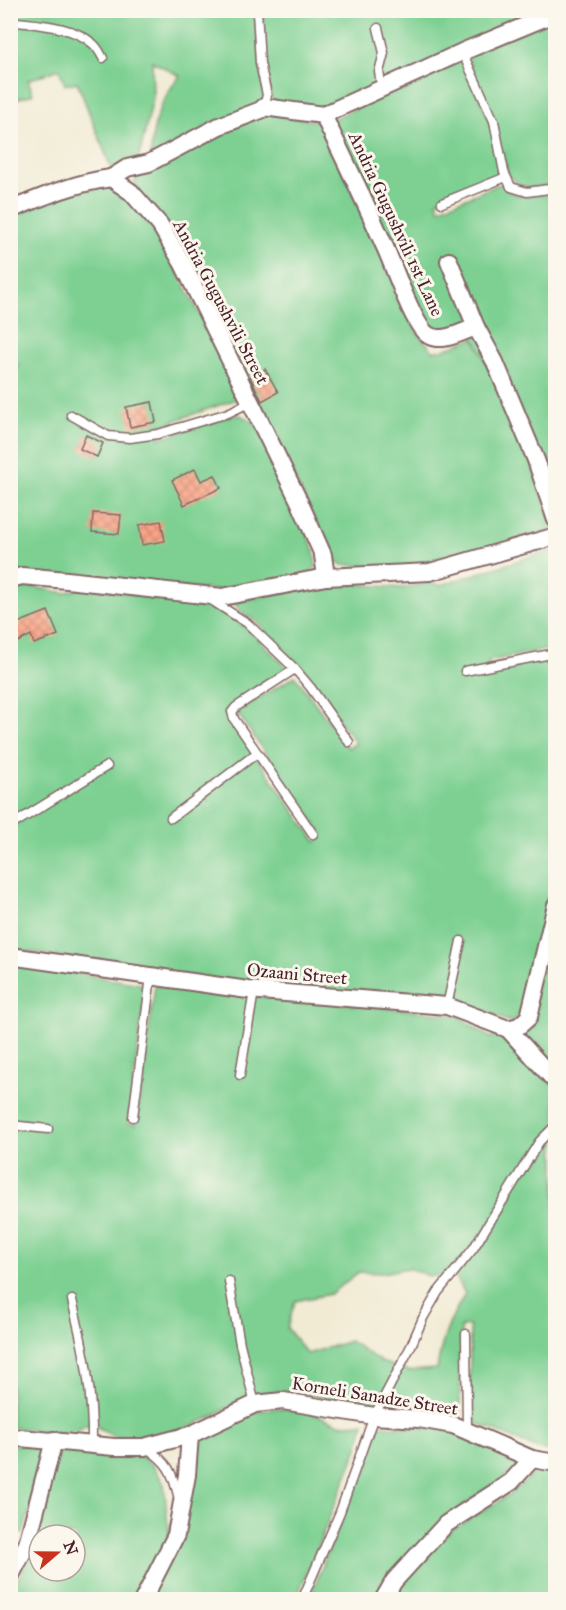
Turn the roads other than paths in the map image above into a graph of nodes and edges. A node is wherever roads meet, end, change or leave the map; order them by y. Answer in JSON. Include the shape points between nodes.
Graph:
{"nodes":[{"id":1,"x":257,"y":10,"type":"edge"},
{"id":2,"x":555,"y":13,"type":"edge"},
{"id":3,"x":10,"y":21,"type":"edge"},
{"id":4,"x":378,"y":28,"type":"dead end"},
{"id":5,"x":462,"y":52,"type":"junction"},
{"id":6,"x":103,"y":58,"type":"dead end"},
{"id":7,"x":382,"y":89,"type":"junction"},
{"id":8,"x":264,"y":107,"type":"junction"},
{"id":9,"x":324,"y":116,"type":"junction"},
{"id":10,"x":506,"y":177,"type":"junction"},
{"id":11,"x":111,"y":178,"type":"junction"},
{"id":12,"x":555,"y":188,"type":"edge"},
{"id":13,"x":442,"y":203,"type":"dead end"},
{"id":14,"x":10,"y":210,"type":"edge"},
{"id":15,"x":449,"y":261,"type":"dead end"},
{"id":16,"x":476,"y":327,"type":"junction"},
{"id":17,"x":252,"y":402,"type":"junction"},
{"id":18,"x":71,"y":415,"type":"dead end"},
{"id":19,"x":555,"y":520,"type":"edge"},
{"id":20,"x":555,"y":536,"type":"edge"},
{"id":21,"x":326,"y":577,"type":"junction"},
{"id":22,"x":10,"y":579,"type":"edge"},
{"id":23,"x":206,"y":596,"type":"junction"},
{"id":24,"x":555,"y":653,"type":"edge"},
{"id":25,"x":295,"y":669,"type":"junction"},
{"id":26,"x":465,"y":671,"type":"dead end"},
{"id":27,"x":349,"y":742,"type":"dead end"},
{"id":28,"x":258,"y":753,"type":"junction"},
{"id":29,"x":107,"y":766,"type":"dead end"},
{"id":30,"x":171,"y":818,"type":"dead end"},
{"id":31,"x":10,"y":826,"type":"edge"},
{"id":32,"x":313,"y":834,"type":"dead end"},
{"id":33,"x":555,"y":905,"type":"edge"},
{"id":34,"x":461,"y":941,"type":"dead end"},
{"id":35,"x":10,"y":956,"type":"edge"},
{"id":36,"x":151,"y":976,"type":"junction"},
{"id":37,"x":254,"y":991,"type":"junction"},
{"id":38,"x":447,"y":1006,"type":"junction"},
{"id":39,"x":508,"y":1029,"type":"junction"},
{"id":40,"x":240,"y":1075,"type":"dead end"},
{"id":41,"x":555,"y":1082,"type":"edge"},
{"id":42,"x":133,"y":1117,"type":"dead end"},
{"id":43,"x":10,"y":1125,"type":"edge"},
{"id":44,"x":555,"y":1125,"type":"edge"},
{"id":45,"x":48,"y":1129,"type":"dead end"},
{"id":46,"x":229,"y":1281,"type":"dead end"},
{"id":47,"x":72,"y":1300,"type":"dead end"},
{"id":48,"x":466,"y":1334,"type":"dead end"},
{"id":49,"x":255,"y":1404,"type":"junction"},
{"id":50,"x":374,"y":1416,"type":"junction"},
{"id":51,"x":467,"y":1431,"type":"junction"},
{"id":52,"x":190,"y":1436,"type":"junction"},
{"id":53,"x":10,"y":1437,"type":"edge"},
{"id":54,"x":54,"y":1440,"type":"junction"},
{"id":55,"x":92,"y":1444,"type":"junction"},
{"id":56,"x":144,"y":1447,"type":"junction"},
{"id":57,"x":532,"y":1459,"type":"junction"},
{"id":58,"x":555,"y":1463,"type":"edge"},
{"id":59,"x":181,"y":1507,"type":"junction"},
{"id":60,"x":10,"y":1577,"type":"edge"},
{"id":61,"x":143,"y":1599,"type":"edge"},
{"id":62,"x":302,"y":1599,"type":"edge"},
{"id":63,"x":382,"y":1599,"type":"edge"}],
"edges":[{"from":1,"to":8,"type":"lane","via":[[260,63],[267,95]]},
{"from":2,"to":5,"type":"street"},
{"from":3,"to":6,"type":"lane","via":[[79,34],[94,44]]},
{"from":4,"to":7,"type":"lane","via":[[384,52]]},
{"from":5,"to":7,"type":"street"},
{"from":5,"to":10,"type":"lane","via":[[495,121]]},
{"from":7,"to":9,"type":"street"},
{"from":8,"to":9,"type":"street"},
{"from":8,"to":11,"type":"street"},
{"from":9,"to":16,"type":"street","name":"Andria Gugushvili 1st Lane","via":[[422,329],[428,335],[444,338]]},
{"from":10,"to":12,"type":"lane","via":[[512,188],[527,192]]},
{"from":10,"to":13,"type":"lane"},
{"from":11,"to":14,"type":"street","via":[[58,190]]},
{"from":11,"to":17,"type":"street","name":"Andria Gugushvili Street","via":[[131,192],[160,225]]},
{"from":15,"to":16,"type":"street"},
{"from":16,"to":19,"type":"street","via":[[536,460]]},
{"from":17,"to":18,"type":"lane","via":[[158,434],[130,438],[108,436]]},
{"from":17,"to":21,"type":"street","name":"Andria Gugushvili Street","via":[[323,555]]},
{"from":20,"to":21,"type":"street","via":[[430,572]]},
{"from":21,"to":23,"type":"street","via":[[222,597]]},
{"from":22,"to":23,"type":"street","via":[[22,576]]},
{"from":23,"to":25,"type":"lane","via":[[247,623]]},
{"from":24,"to":26,"type":"lane"},
{"from":25,"to":27,"type":"lane"},
{"from":25,"to":28,"type":"lane","via":[[232,712]]},
{"from":28,"to":30,"type":"lane"},
{"from":28,"to":32,"type":"lane"},
{"from":29,"to":31,"type":"lane"},
{"from":33,"to":39,"type":"street","via":[[529,1017]]},
{"from":34,"to":38,"type":"lane"},
{"from":35,"to":36,"type":"street","name":"Ozaani Street"},
{"from":36,"to":37,"type":"street","name":"Ozaani Street"},
{"from":36,"to":42,"type":"lane"},
{"from":37,"to":38,"type":"street","name":"Ozaani Street"},
{"from":37,"to":40,"type":"lane"},
{"from":38,"to":39,"type":"street","name":"Ozaani Street"},
{"from":39,"to":41,"type":"street","name":"Ozaani Street"},
{"from":43,"to":45,"type":"lane"},
{"from":44,"to":50,"type":"lane","via":[[539,1142],[473,1248],[438,1292]]},
{"from":46,"to":49,"type":"lane"},
{"from":47,"to":55,"type":"lane","via":[[93,1410]]},
{"from":48,"to":51,"type":"lane"},
{"from":49,"to":50,"type":"street","name":"Korneli Sanadze Street","via":[[284,1401]]},
{"from":49,"to":52,"type":"street","name":"Korneli Sanadze Street"},
{"from":50,"to":51,"type":"street","name":"Korneli Sanadze Street","via":[[419,1419]]},
{"from":50,"to":62,"type":"lane","via":[[340,1512]]},
{"from":51,"to":57,"type":"street","name":"Korneli Sanadze Street"},
{"from":52,"to":56,"type":"street","name":"Korneli Sanadze Street"},
{"from":52,"to":59,"type":"street"},
{"from":53,"to":54,"type":"street","name":"Korneli Sanadze Street"},
{"from":54,"to":55,"type":"street","name":"Korneli Sanadze Street"},
{"from":54,"to":60,"type":"street","via":[[27,1544]]},
{"from":55,"to":56,"type":"street","name":"Korneli Sanadze Street"},
{"from":56,"to":59,"type":"lane","via":[[170,1469]]},
{"from":57,"to":58,"type":"street","name":"Korneli Sanadze Street"},
{"from":57,"to":63,"type":"street","via":[[511,1482],[446,1524]]},
{"from":59,"to":61,"type":"street","via":[[176,1535]]}]}
